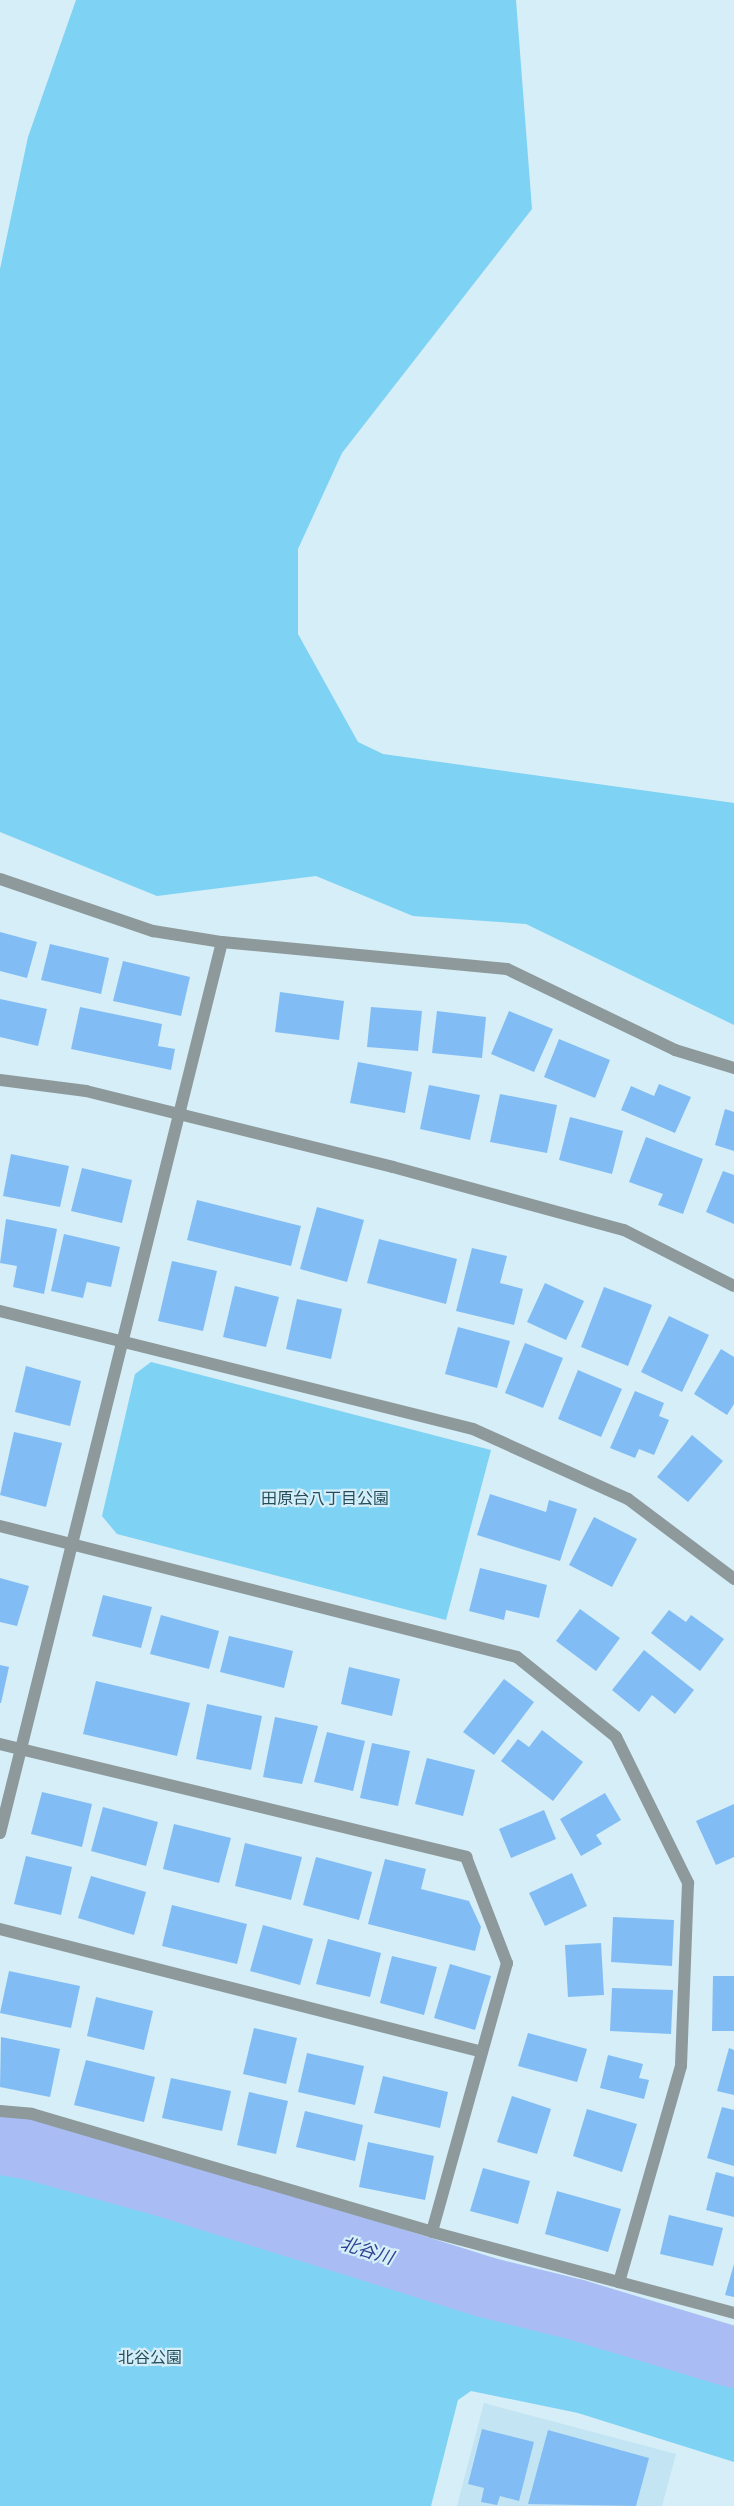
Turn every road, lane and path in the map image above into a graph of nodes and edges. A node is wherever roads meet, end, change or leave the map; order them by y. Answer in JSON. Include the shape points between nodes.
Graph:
{"nodes":[{"id":1,"x":0,"y":879,"type":"edge"},
{"id":2,"x":222,"y":942,"type":"junction"},
{"id":3,"x":734,"y":1068,"type":"edge"},
{"id":4,"x":0,"y":1080,"type":"edge"},
{"id":5,"x":177,"y":1115,"type":"junction"},
{"id":6,"x":734,"y":1286,"type":"edge"},
{"id":7,"x":0,"y":1311,"type":"edge"},
{"id":8,"x":121,"y":1340,"type":"junction"},
{"id":9,"x":0,"y":1526,"type":"edge"},
{"id":10,"x":71,"y":1544,"type":"junction"},
{"id":11,"x":734,"y":1579,"type":"edge"},
{"id":12,"x":0,"y":1744,"type":"edge"},
{"id":13,"x":22,"y":1749,"type":"junction"},
{"id":14,"x":0,"y":1833,"type":"edge"},
{"id":15,"x":0,"y":1929,"type":"edge"},
{"id":16,"x":482,"y":2052,"type":"junction"},
{"id":17,"x":0,"y":2111,"type":"edge"},
{"id":18,"x":432,"y":2232,"type":"junction"},
{"id":19,"x":619,"y":2282,"type":"junction"},
{"id":20,"x":734,"y":2313,"type":"edge"}],
"edges":[{"from":1,"to":2,"type":"street","via":[[153,931]]},
{"from":2,"to":3,"type":"street","via":[[507,969],[674,1050]]},
{"from":2,"to":5,"type":"street"},
{"from":4,"to":5,"type":"street","via":[[86,1091]]},
{"from":5,"to":6,"type":"street","via":[[394,1167],[624,1230]]},
{"from":5,"to":8,"type":"street"},
{"from":7,"to":8,"type":"street"},
{"from":8,"to":10,"type":"street"},
{"from":8,"to":11,"type":"street","via":[[473,1430],[628,1499]]},
{"from":9,"to":10,"type":"street"},
{"from":10,"to":13,"type":"street"},
{"from":10,"to":19,"type":"street","via":[[517,1657],[616,1737],[688,1883],[682,2066]]},
{"from":12,"to":13,"type":"street"},
{"from":13,"to":14,"type":"street"},
{"from":13,"to":16,"type":"street","via":[[466,1857],[507,1963]]},
{"from":15,"to":16,"type":"street"},
{"from":16,"to":18,"type":"street"},
{"from":17,"to":18,"type":"street","via":[[32,2114]]},
{"from":18,"to":19,"type":"street"},
{"from":19,"to":20,"type":"street"}]}
